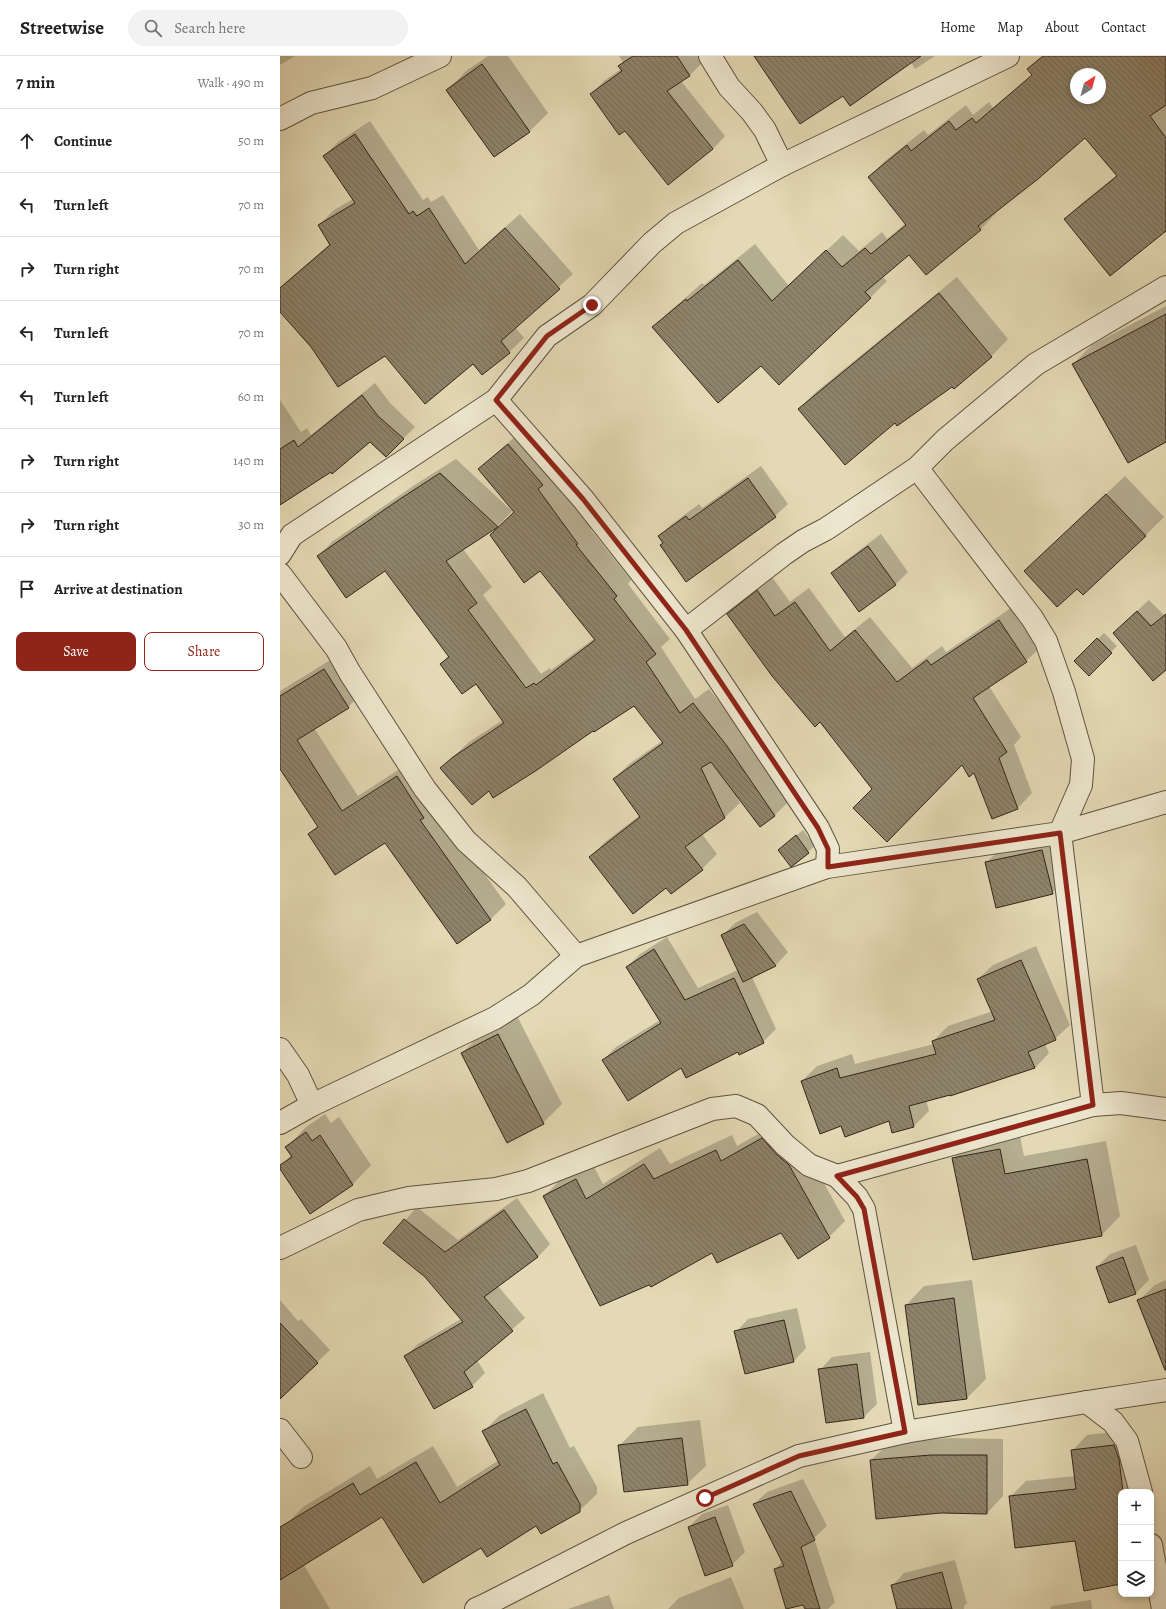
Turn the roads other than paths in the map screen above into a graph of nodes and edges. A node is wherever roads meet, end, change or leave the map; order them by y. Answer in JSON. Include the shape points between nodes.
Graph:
{"nodes":[{"id":1,"x":440,"y":56,"type":"edge"},
{"id":2,"x":710,"y":56,"type":"edge"},
{"id":3,"x":1008,"y":56,"type":"edge"},
{"id":4,"x":280,"y":118,"type":"edge"},
{"id":5,"x":782,"y":165,"type":"junction"},
{"id":6,"x":1166,"y":287,"type":"edge"},
{"id":7,"x":496,"y":400,"type":"junction"},
{"id":8,"x":917,"y":468,"type":"junction"},
{"id":9,"x":280,"y":554,"type":"edge"},
{"id":10,"x":280,"y":574,"type":"edge"},
{"id":11,"x":686,"y":630,"type":"junction"},
{"id":12,"x":1166,"y":802,"type":"edge"},
{"id":13,"x":1060,"y":833,"type":"junction"},
{"id":14,"x":828,"y":867,"type":"junction"},
{"id":15,"x":576,"y":956,"type":"junction"},
{"id":16,"x":280,"y":1048,"type":"edge"},
{"id":17,"x":312,"y":1105,"type":"junction"},
{"id":18,"x":1093,"y":1105,"type":"junction"},
{"id":19,"x":1166,"y":1110,"type":"edge"},
{"id":20,"x":280,"y":1123,"type":"edge"},
{"id":21,"x":837,"y":1176,"type":"junction"},
{"id":22,"x":280,"y":1248,"type":"edge"},
{"id":23,"x":1166,"y":1390,"type":"edge"},
{"id":24,"x":1087,"y":1402,"type":"junction"},
{"id":25,"x":280,"y":1430,"type":"edge"},
{"id":26,"x":905,"y":1432,"type":"junction"},
{"id":27,"x":301,"y":1457,"type":"dead end"},
{"id":28,"x":1140,"y":1489,"type":"edge"},
{"id":29,"x":1154,"y":1561,"type":"edge"},
{"id":30,"x":483,"y":1608,"type":"edge"},
{"id":31,"x":1163,"y":1609,"type":"edge"}],
"edges":[{"from":1,"to":4,"type":"street","via":[[372,88],[311,103]]},
{"from":2,"to":5,"type":"street","via":[[729,87],[765,130]]},
{"from":3,"to":5,"type":"street"},
{"from":5,"to":7,"type":"street","via":[[676,223],[652,243],[592,305],[547,336]]},
{"from":6,"to":8,"type":"street","via":[[1036,364],[945,440]]},
{"from":7,"to":9,"type":"street","via":[[292,535]]},
{"from":7,"to":11,"type":"street","via":[[583,499]]},
{"from":8,"to":11,"type":"street","via":[[784,554]]},
{"from":8,"to":13,"type":"street","via":[[1032,618],[1046,641],[1083,759],[1081,785]]},
{"from":10,"to":15,"type":"street","via":[[336,648],[425,789],[466,841],[517,887]]},
{"from":11,"to":14,"type":"street","via":[[818,828],[828,849]]},
{"from":12,"to":13,"type":"street"},
{"from":13,"to":14,"type":"street"},
{"from":13,"to":18,"type":"street"},
{"from":14,"to":15,"type":"street"},
{"from":15,"to":17,"type":"street","via":[[531,995],[495,1018]]},
{"from":16,"to":17,"type":"street","via":[[298,1075]]},
{"from":17,"to":20,"type":"street"},
{"from":18,"to":19,"type":"street","via":[[1121,1103]]},
{"from":18,"to":21,"type":"street"},
{"from":21,"to":22,"type":"street","via":[[808,1165],[757,1116],[736,1106],[712,1109],[528,1181],[496,1189],[409,1198],[358,1210]]},
{"from":21,"to":26,"type":"street","via":[[857,1197],[864,1209]]},
{"from":23,"to":24,"type":"street"},
{"from":24,"to":26,"type":"street"},
{"from":24,"to":28,"type":"street","via":[[1114,1422],[1127,1441]]},
{"from":25,"to":27,"type":"street"},
{"from":26,"to":30,"type":"street","via":[[799,1456],[626,1533]]},
{"from":29,"to":31,"type":"street"}]}
